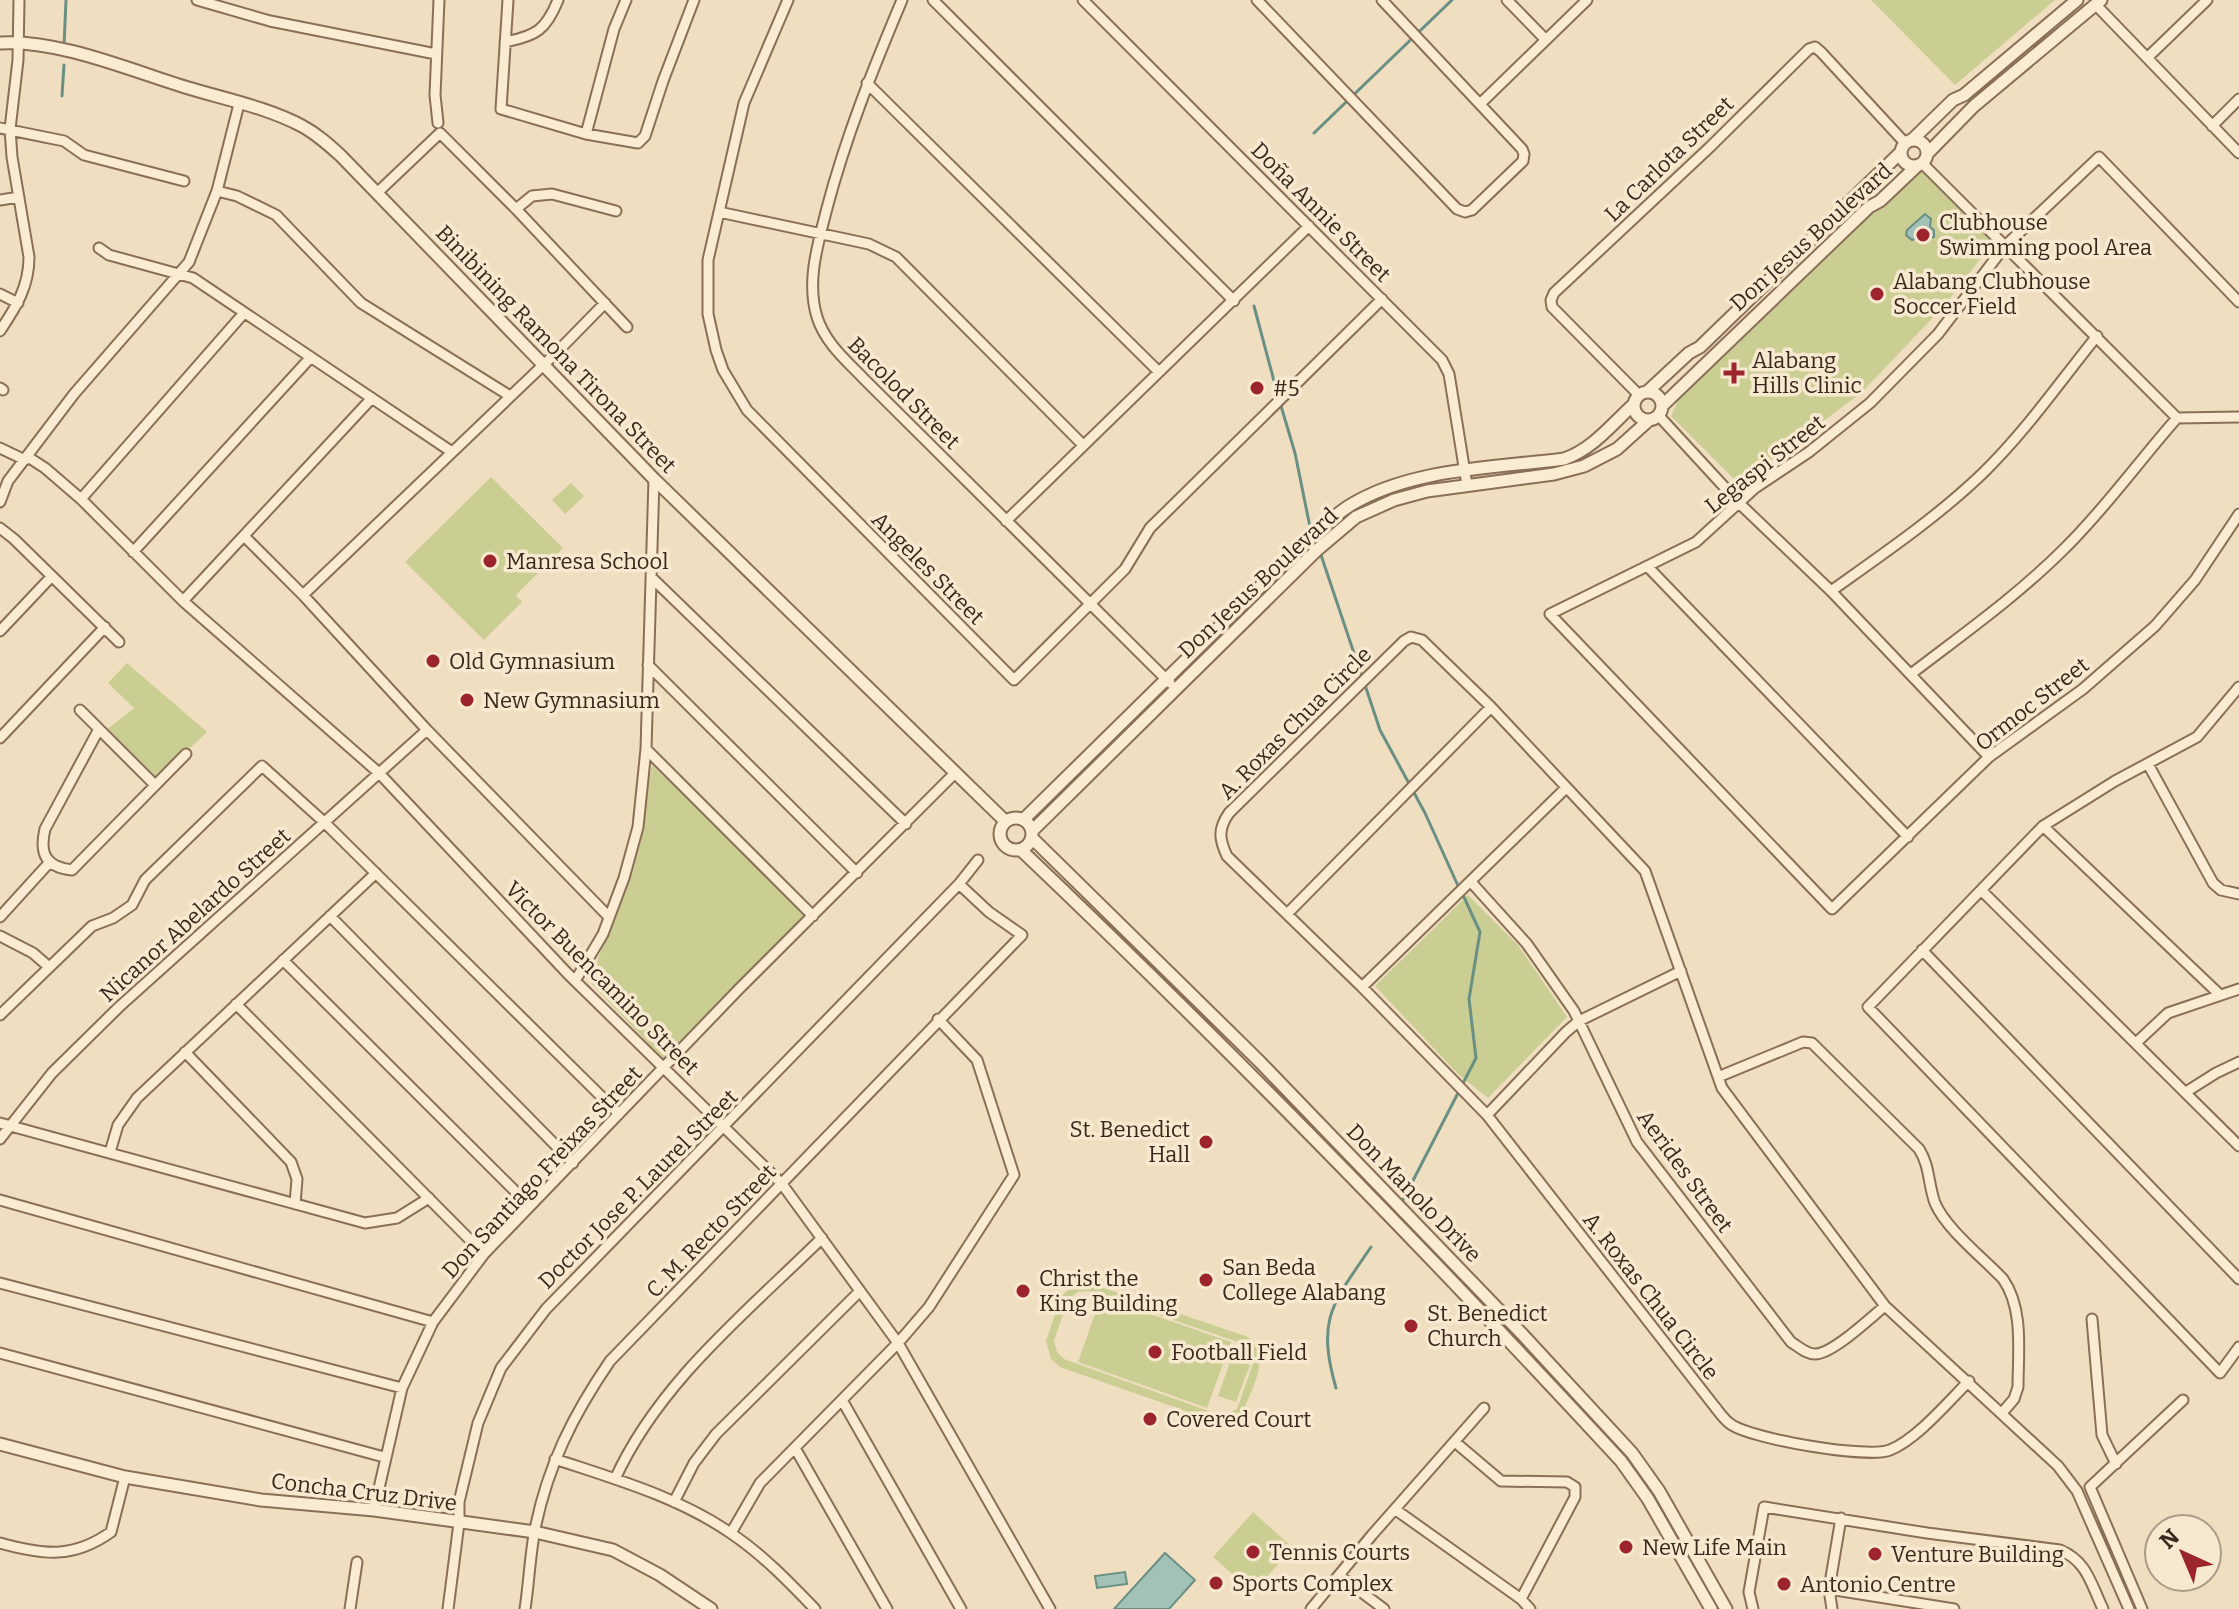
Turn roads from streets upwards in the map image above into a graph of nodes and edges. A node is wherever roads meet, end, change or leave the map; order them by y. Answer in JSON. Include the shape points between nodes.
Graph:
{"nodes":[{"id":1,"x":19,"y":0,"type":"edge"},
{"id":2,"x":197,"y":0,"type":"edge"},
{"id":3,"x":439,"y":0,"type":"edge"},
{"id":4,"x":508,"y":0,"type":"edge"},
{"id":5,"x":558,"y":0,"type":"edge"},
{"id":6,"x":626,"y":0,"type":"edge"},
{"id":7,"x":694,"y":0,"type":"edge"},
{"id":8,"x":788,"y":0,"type":"edge"},
{"id":9,"x":902,"y":0,"type":"edge"},
{"id":10,"x":933,"y":0,"type":"edge"},
{"id":11,"x":1083,"y":0,"type":"edge"},
{"id":12,"x":1257,"y":0,"type":"edge"},
{"id":13,"x":1382,"y":0,"type":"edge"},
{"id":14,"x":1507,"y":0,"type":"edge"},
{"id":15,"x":1587,"y":0,"type":"edge"},
{"id":16,"x":2077,"y":0,"type":"edge"},
{"id":17,"x":2207,"y":0,"type":"edge"},
{"id":18,"x":2098,"y":2,"type":"edge"},
{"id":19,"x":2062,"y":13,"type":"junction"},
{"id":20,"x":2072,"y":24,"type":"junction"},
{"id":21,"x":2041,"y":31,"type":"junction"},
{"id":22,"x":1546,"y":40,"type":"junction"},
{"id":23,"x":19,"y":42,"type":"junction"},
{"id":24,"x":505,"y":42,"type":"junction"},
{"id":25,"x":2051,"y":42,"type":"junction"},
{"id":26,"x":0,"y":43,"type":"edge"},
{"id":27,"x":436,"y":54,"type":"junction"},
{"id":28,"x":2147,"y":58,"type":"junction"},
{"id":29,"x":867,"y":83,"type":"junction"},
{"id":30,"x":1964,"y":95,"type":"junction"},
{"id":31,"x":2239,"y":99,"type":"edge"},
{"id":32,"x":1481,"y":103,"type":"junction"},
{"id":33,"x":239,"y":104,"type":"junction"},
{"id":34,"x":1974,"y":106,"type":"junction"},
{"id":35,"x":438,"y":123,"type":"dead end"},
{"id":36,"x":2212,"y":126,"type":"junction"},
{"id":37,"x":5,"y":128,"type":"edge"},
{"id":38,"x":586,"y":134,"type":"junction"},
{"id":39,"x":1906,"y":145,"type":"junction"},
{"id":40,"x":2239,"y":153,"type":"edge"},
{"id":41,"x":1922,"y":161,"type":"junction"},
{"id":42,"x":184,"y":181,"type":"dead end"},
{"id":43,"x":217,"y":191,"type":"junction"},
{"id":44,"x":377,"y":193,"type":"junction"},
{"id":45,"x":1858,"y":196,"type":"junction"},
{"id":46,"x":19,"y":197,"type":"junction"},
{"id":47,"x":0,"y":200,"type":"edge"},
{"id":48,"x":1869,"y":207,"type":"junction"},
{"id":49,"x":516,"y":209,"type":"junction"},
{"id":50,"x":616,"y":211,"type":"dead end"},
{"id":51,"x":719,"y":212,"type":"junction"},
{"id":52,"x":1309,"y":226,"type":"junction"},
{"id":53,"x":820,"y":235,"type":"junction"},
{"id":54,"x":2005,"y":246,"type":"junction"},
{"id":55,"x":99,"y":248,"type":"dead end"},
{"id":56,"x":181,"y":273,"type":"junction"},
{"id":57,"x":0,"y":294,"type":"edge"},
{"id":58,"x":1382,"y":299,"type":"junction"},
{"id":59,"x":1234,"y":301,"type":"junction"},
{"id":60,"x":2239,"y":302,"type":"edge"},
{"id":61,"x":18,"y":303,"type":"junction"},
{"id":62,"x":605,"y":303,"type":"junction"},
{"id":63,"x":244,"y":313,"type":"junction"},
{"id":64,"x":627,"y":327,"type":"dead end"},
{"id":65,"x":0,"y":331,"type":"edge"},
{"id":66,"x":2097,"y":336,"type":"junction"},
{"id":67,"x":1700,"y":347,"type":"junction"},
{"id":68,"x":311,"y":357,"type":"junction"},
{"id":69,"x":1710,"y":357,"type":"junction"},
{"id":70,"x":543,"y":365,"type":"junction"},
{"id":71,"x":1159,"y":372,"type":"junction"},
{"id":72,"x":510,"y":396,"type":"junction"},
{"id":73,"x":1640,"y":397,"type":"junction"},
{"id":74,"x":372,"y":398,"type":"junction"},
{"id":75,"x":1657,"y":414,"type":"junction"},
{"id":76,"x":2239,"y":417,"type":"edge"},
{"id":77,"x":2177,"y":418,"type":"junction"},
{"id":78,"x":1083,"y":445,"type":"junction"},
{"id":79,"x":1591,"y":447,"type":"junction"},
{"id":80,"x":0,"y":448,"type":"edge"},
{"id":81,"x":452,"y":452,"type":"junction"},
{"id":82,"x":27,"y":459,"type":"junction"},
{"id":83,"x":1600,"y":459,"type":"junction"},
{"id":84,"x":1464,"y":472,"type":"junction"},
{"id":85,"x":654,"y":479,"type":"junction"},
{"id":86,"x":1467,"y":485,"type":"junction"},
{"id":87,"x":81,"y":499,"type":"junction"},
{"id":88,"x":0,"y":502,"type":"edge"},
{"id":89,"x":1740,"y":504,"type":"junction"},
{"id":90,"x":2239,"y":514,"type":"edge"},
{"id":91,"x":1006,"y":521,"type":"junction"},
{"id":92,"x":0,"y":528,"type":"edge"},
{"id":93,"x":244,"y":536,"type":"junction"},
{"id":94,"x":133,"y":552,"type":"junction"},
{"id":95,"x":1648,"y":567,"type":"junction"},
{"id":96,"x":52,"y":576,"type":"junction"},
{"id":97,"x":652,"y":578,"type":"junction"},
{"id":98,"x":1831,"y":591,"type":"junction"},
{"id":99,"x":303,"y":595,"type":"junction"},
{"id":100,"x":183,"y":601,"type":"junction"},
{"id":101,"x":1090,"y":604,"type":"junction"},
{"id":102,"x":105,"y":627,"type":"junction"},
{"id":103,"x":0,"y":631,"type":"edge"},
{"id":104,"x":119,"y":642,"type":"dead end"},
{"id":105,"x":648,"y":665,"type":"junction"},
{"id":106,"x":1911,"y":674,"type":"junction"},
{"id":107,"x":1171,"y":684,"type":"junction"},
{"id":108,"x":2239,"y":687,"type":"edge"},
{"id":109,"x":1491,"y":707,"type":"junction"},
{"id":110,"x":80,"y":710,"type":"dead end"},
{"id":111,"x":99,"y":729,"type":"junction"},
{"id":112,"x":427,"y":730,"type":"junction"},
{"id":113,"x":0,"y":738,"type":"edge"},
{"id":114,"x":646,"y":749,"type":"junction"},
{"id":115,"x":186,"y":754,"type":"dead end"},
{"id":116,"x":1989,"y":757,"type":"junction"},
{"id":117,"x":2148,"y":764,"type":"junction"},
{"id":118,"x":379,"y":773,"type":"junction"},
{"id":119,"x":955,"y":773,"type":"junction"},
{"id":120,"x":155,"y":785,"type":"junction"},
{"id":121,"x":1566,"y":788,"type":"junction"},
{"id":122,"x":1024,"y":819,"type":"junction"},
{"id":123,"x":1005,"y":821,"type":"junction"},
{"id":124,"x":324,"y":822,"type":"junction"},
{"id":125,"x":906,"y":824,"type":"junction"},
{"id":126,"x":2043,"y":826,"type":"junction"},
{"id":127,"x":1032,"y":834,"type":"junction"},
{"id":128,"x":1908,"y":837,"type":"junction"},
{"id":129,"x":1021,"y":850,"type":"junction"},
{"id":130,"x":978,"y":860,"type":"dead end"},
{"id":131,"x":49,"y":863,"type":"junction"},
{"id":132,"x":376,"y":873,"type":"junction"},
{"id":133,"x":857,"y":873,"type":"junction"},
{"id":134,"x":959,"y":884,"type":"junction"},
{"id":135,"x":1465,"y":888,"type":"junction"},
{"id":136,"x":1981,"y":890,"type":"junction"},
{"id":137,"x":2239,"y":894,"type":"edge"},
{"id":138,"x":1832,"y":909,"type":"joint"},
{"id":139,"x":1287,"y":914,"type":"junction"},
{"id":140,"x":330,"y":916,"type":"junction"},
{"id":141,"x":813,"y":916,"type":"junction"},
{"id":142,"x":0,"y":917,"type":"edge"},
{"id":143,"x":609,"y":917,"type":"junction"},
{"id":144,"x":0,"y":936,"type":"edge"},
{"id":145,"x":1922,"y":950,"type":"junction"},
{"id":146,"x":283,"y":960,"type":"junction"},
{"id":147,"x":49,"y":967,"type":"junction"},
{"id":148,"x":1681,"y":971,"type":"junction"},
{"id":149,"x":575,"y":981,"type":"junction"},
{"id":150,"x":1362,"y":987,"type":"junction"},
{"id":151,"x":2239,"y":989,"type":"edge"},
{"id":152,"x":2219,"y":994,"type":"junction"},
{"id":153,"x":236,"y":1004,"type":"junction"},
{"id":154,"x":0,"y":1015,"type":"edge"},
{"id":155,"x":938,"y":1019,"type":"junction"},
{"id":156,"x":1218,"y":1020,"type":"junction"},
{"id":157,"x":1579,"y":1021,"type":"junction"},
{"id":158,"x":1206,"y":1031,"type":"junction"},
{"id":159,"x":2137,"y":1042,"type":"junction"},
{"id":160,"x":185,"y":1052,"type":"junction"},
{"id":161,"x":2239,"y":1062,"type":"edge"},
{"id":162,"x":665,"y":1068,"type":"junction"},
{"id":163,"x":1718,"y":1077,"type":"junction"},
{"id":164,"x":2186,"y":1092,"type":"junction"},
{"id":165,"x":619,"y":1114,"type":"junction"},
{"id":166,"x":1487,"y":1115,"type":"junction"},
{"id":167,"x":4,"y":1124,"type":"edge"},
{"id":168,"x":725,"y":1127,"type":"junction"},
{"id":169,"x":1324,"y":1127,"type":"junction"},
{"id":170,"x":1314,"y":1138,"type":"junction"},
{"id":171,"x":0,"y":1139,"type":"edge"},
{"id":172,"x":2239,"y":1146,"type":"edge"},
{"id":173,"x":110,"y":1152,"type":"junction"},
{"id":174,"x":573,"y":1163,"type":"junction"},
{"id":175,"x":782,"y":1184,"type":"junction"},
{"id":176,"x":429,"y":1198,"type":"junction"},
{"id":177,"x":0,"y":1200,"type":"edge"},
{"id":178,"x":295,"y":1204,"type":"junction"},
{"id":179,"x":530,"y":1206,"type":"junction"},
{"id":180,"x":822,"y":1238,"type":"junction"},
{"id":181,"x":484,"y":1254,"type":"junction"},
{"id":182,"x":2239,"y":1279,"type":"edge"},
{"id":183,"x":0,"y":1283,"type":"edge"},
{"id":184,"x":860,"y":1291,"type":"junction"},
{"id":185,"x":1885,"y":1306,"type":"junction"},
{"id":186,"x":2092,"y":1319,"type":"dead end"},
{"id":187,"x":433,"y":1322,"type":"junction"},
{"id":188,"x":1523,"y":1335,"type":"junction"},
{"id":189,"x":1510,"y":1341,"type":"junction"},
{"id":190,"x":898,"y":1343,"type":"junction"},
{"id":191,"x":2239,"y":1347,"type":"edge"},
{"id":192,"x":0,"y":1353,"type":"edge"},
{"id":193,"x":1969,"y":1381,"type":"junction"},
{"id":194,"x":402,"y":1388,"type":"junction"},
{"id":195,"x":842,"y":1400,"type":"junction"},
{"id":196,"x":2183,"y":1400,"type":"dead end"},
{"id":197,"x":1484,"y":1408,"type":"dead end"},
{"id":198,"x":2002,"y":1413,"type":"junction"},
{"id":199,"x":1455,"y":1442,"type":"junction"},
{"id":200,"x":0,"y":1444,"type":"edge"},
{"id":201,"x":795,"y":1448,"type":"junction"},
{"id":202,"x":384,"y":1457,"type":"junction"},
{"id":203,"x":555,"y":1459,"type":"junction"},
{"id":204,"x":2116,"y":1464,"type":"junction"},
{"id":205,"x":125,"y":1477,"type":"junction"},
{"id":206,"x":615,"y":1479,"type":"junction"},
{"id":207,"x":1659,"y":1491,"type":"junction"},
{"id":208,"x":1648,"y":1499,"type":"junction"},
{"id":209,"x":674,"y":1502,"type":"junction"},
{"id":210,"x":374,"y":1510,"type":"junction"},
{"id":211,"x":1396,"y":1510,"type":"junction"},
{"id":212,"x":1841,"y":1518,"type":"junction"},
{"id":213,"x":459,"y":1523,"type":"junction"},
{"id":214,"x":535,"y":1532,"type":"junction"},
{"id":215,"x":731,"y":1533,"type":"junction"},
{"id":216,"x":0,"y":1543,"type":"edge"},
{"id":217,"x":357,"y":1562,"type":"dead end"},
{"id":218,"x":1340,"y":1576,"type":"junction"},
{"id":219,"x":1829,"y":1589,"type":"junction"},
{"id":220,"x":1521,"y":1599,"type":"junction"},
{"id":221,"x":350,"y":1609,"type":"edge"},
{"id":222,"x":448,"y":1609,"type":"edge"},
{"id":223,"x":525,"y":1609,"type":"edge"},
{"id":224,"x":711,"y":1609,"type":"edge"},
{"id":225,"x":815,"y":1609,"type":"edge"},
{"id":226,"x":887,"y":1609,"type":"edge"},
{"id":227,"x":961,"y":1609,"type":"edge"},
{"id":228,"x":1050,"y":1609,"type":"edge"},
{"id":229,"x":1311,"y":1609,"type":"edge"},
{"id":230,"x":1384,"y":1609,"type":"edge"},
{"id":231,"x":1530,"y":1609,"type":"edge"},
{"id":232,"x":1711,"y":1609,"type":"edge"},
{"id":233,"x":1726,"y":1609,"type":"edge"},
{"id":234,"x":1753,"y":1609,"type":"edge"},
{"id":235,"x":1832,"y":1609,"type":"edge"},
{"id":236,"x":1954,"y":1609,"type":"edge"},
{"id":237,"x":2103,"y":1609,"type":"edge"},
{"id":238,"x":2129,"y":1609,"type":"edge"},
{"id":239,"x":2142,"y":1609,"type":"edge"}],
"edges":[{"from":1,"to":23,"type":"street"},
{"from":2,"to":27,"type":"street","via":[[270,21]]},
{"from":3,"to":27,"type":"street"},
{"from":4,"to":24,"type":"street"},
{"from":5,"to":24,"type":"street","via":[[537,33]]},
{"from":6,"to":38,"type":"street"},
{"from":7,"to":38,"type":"street","via":[[643,140]]},
{"from":8,"to":51,"type":"street","name":"Angeles Street","via":[[744,103]]},
{"from":9,"to":29,"type":"street","name":"Bacolod Street"},
{"from":10,"to":59,"type":"street"},
{"from":11,"to":52,"type":"street","name":"Doña Annie Street"},
{"from":12,"to":32,"type":"street","via":[[1465,212],[1523,161],[1524,154]]},
{"from":13,"to":32,"type":"street"},
{"from":14,"to":22,"type":"street"},
{"from":15,"to":22,"type":"street"},
{"from":16,"to":19,"type":"street","name":"Don Jesus Boulevard"},
{"from":17,"to":28,"type":"street"},
{"from":18,"to":20,"type":"street","name":"Don Jesus Boulevard"},
{"from":18,"to":28,"type":"street"},
{"from":19,"to":20,"type":"street"},
{"from":19,"to":21,"type":"street","name":"Don Jesus Boulevard"},
{"from":20,"to":25,"type":"street","name":"Don Jesus Boulevard"},
{"from":21,"to":25,"type":"street"},
{"from":21,"to":30,"type":"street","name":"Don Jesus Boulevard"},
{"from":22,"to":32,"type":"street"},
{"from":23,"to":26,"type":"street","name":"Binibining Ramona Tirona Street"},
{"from":23,"to":33,"type":"street","name":"Binibining Ramona Tirona Street"},
{"from":23,"to":37,"type":"street"},
{"from":24,"to":38,"type":"street","via":[[501,109]]},
{"from":25,"to":34,"type":"street","name":"Don Jesus Boulevard"},
{"from":27,"to":35,"type":"street"},
{"from":28,"to":36,"type":"street"},
{"from":29,"to":53,"type":"street","name":"Bacolod Street"},
{"from":29,"to":71,"type":"street"},
{"from":30,"to":34,"type":"street"},
{"from":30,"to":39,"type":"street","name":"Don Jesus Boulevard"},
{"from":31,"to":36,"type":"street"},
{"from":33,"to":43,"type":"street"},
{"from":33,"to":44,"type":"street","name":"Binibining Ramona Tirona Street","via":[[273,113],[319,137]]},
{"from":34,"to":41,"type":"street","name":"Don Jesus Boulevard"},
{"from":36,"to":40,"type":"street"},
{"from":37,"to":42,"type":"street","via":[[64,141],[84,155]]},
{"from":37,"to":46,"type":"street"},
{"from":39,"to":41,"type":"street","via":[[1923,143]]},
{"from":39,"to":41,"type":"street","via":[[1906,164]]},
{"from":39,"to":45,"type":"street","name":"Don Jesus Boulevard"},
{"from":39,"to":73,"type":"street","name":"La Carlota Street","via":[[1821,52],[1809,49],[1554,293],[1552,307]]},
{"from":41,"to":48,"type":"street","name":"Don Jesus Boulevard"},
{"from":41,"to":54,"type":"street"},
{"from":43,"to":56,"type":"street","via":[[195,252]]},
{"from":43,"to":72,"type":"street","via":[[276,215],[361,303]]},
{"from":44,"to":49,"type":"street","via":[[440,133]]},
{"from":44,"to":70,"type":"street","name":"Binibining Ramona Tirona Street"},
{"from":45,"to":48,"type":"street"},
{"from":45,"to":67,"type":"street","name":"Don Jesus Boulevard"},
{"from":46,"to":47,"type":"street"},
{"from":46,"to":61,"type":"street","via":[[29,272]]},
{"from":48,"to":69,"type":"street","name":"Don Jesus Boulevard"},
{"from":49,"to":50,"type":"street","via":[[532,196],[552,194]]},
{"from":49,"to":62,"type":"street"},
{"from":51,"to":53,"type":"street"},
{"from":51,"to":101,"type":"street","name":"Angeles Street","via":[[708,260],[708,314],[723,370],[747,410],[1014,680]]},
{"from":52,"to":58,"type":"street","name":"Doña Annie Street"},
{"from":52,"to":59,"type":"street"},
{"from":53,"to":78,"type":"street","via":[[869,244],[896,257]]},
{"from":53,"to":91,"type":"street","name":"Bacolod Street","via":[[813,295],[830,344]]},
{"from":54,"to":60,"type":"street","name":"Legaspi Street","via":[[2099,157]]},
{"from":54,"to":66,"type":"street"},
{"from":54,"to":89,"type":"street","name":"Legaspi Street","via":[[1938,334],[1870,403]]},
{"from":55,"to":56,"type":"street"},
{"from":56,"to":63,"type":"street"},
{"from":56,"to":82,"type":"street","via":[[74,394]]},
{"from":57,"to":61,"type":"street"},
{"from":58,"to":84,"type":"street","name":"Doña Annie Street","via":[[1447,366]]},
{"from":58,"to":101,"type":"street","name":"Angeles Street","via":[[1150,528],[1132,561]]},
{"from":59,"to":71,"type":"street"},
{"from":61,"to":65,"type":"street"},
{"from":62,"to":64,"type":"street"},
{"from":62,"to":70,"type":"street"},
{"from":63,"to":68,"type":"street"},
{"from":63,"to":87,"type":"street"},
{"from":66,"to":77,"type":"street"},
{"from":66,"to":98,"type":"street","via":[[2050,399],[1982,474],[1927,522]]},
{"from":67,"to":69,"type":"street"},
{"from":67,"to":73,"type":"street","name":"Don Jesus Boulevard"},
{"from":68,"to":74,"type":"street"},
{"from":68,"to":94,"type":"street"},
{"from":69,"to":75,"type":"street","name":"Don Jesus Boulevard"},
{"from":70,"to":72,"type":"street"},
{"from":70,"to":85,"type":"street","name":"Binibining Ramona Tirona Street"},
{"from":71,"to":78,"type":"street"},
{"from":72,"to":81,"type":"street"},
{"from":73,"to":75,"type":"street","via":[[1656,394]]},
{"from":73,"to":75,"type":"street","via":[[1637,415]]},
{"from":73,"to":79,"type":"street","name":"Don Jesus Boulevard"},
{"from":74,"to":81,"type":"street"},
{"from":74,"to":93,"type":"street"},
{"from":75,"to":83,"type":"street","name":"Don Jesus Boulevard"},
{"from":75,"to":89,"type":"street"},
{"from":76,"to":77,"type":"street"},
{"from":77,"to":106,"type":"street","via":[[2064,549]]},
{"from":78,"to":91,"type":"street"},
{"from":79,"to":83,"type":"street"},
{"from":79,"to":84,"type":"street","name":"Don Jesus Boulevard","via":[[1564,459]]},
{"from":80,"to":82,"type":"street","name":"Victor Buencamino Street"},
{"from":81,"to":99,"type":"street"},
{"from":82,"to":87,"type":"street","name":"Victor Buencamino Street"},
{"from":82,"to":88,"type":"street","via":[[8,481]]},
{"from":83,"to":86,"type":"street","name":"Don Jesus Boulevard","via":[[1571,471]]},
{"from":84,"to":86,"type":"street","name":"Doña Annie Street"},
{"from":84,"to":107,"type":"street","name":"Don Jesus Boulevard","via":[[1424,476],[1349,506],[1311,537]]},
{"from":85,"to":97,"type":"street"},
{"from":85,"to":119,"type":"street","name":"Binibining Ramona Tirona Street"},
{"from":86,"to":107,"type":"street","name":"Don Jesus Boulevard","via":[[1394,500],[1356,517]]},
{"from":87,"to":94,"type":"street","name":"Victor Buencamino Street"},
{"from":89,"to":95,"type":"street","name":"Legaspi Street","via":[[1696,542]]},
{"from":89,"to":98,"type":"street"},
{"from":90,"to":116,"type":"street","name":"Ormoc Street","via":[[2195,580],[2155,626],[2083,689]]},
{"from":91,"to":101,"type":"street","name":"Bacolod Street"},
{"from":92,"to":96,"type":"street"},
{"from":93,"to":99,"type":"street"},
{"from":93,"to":100,"type":"street"},
{"from":94,"to":100,"type":"street","name":"Victor Buencamino Street"},
{"from":95,"to":128,"type":"street"},
{"from":95,"to":138,"type":"street","name":"Legaspi Street","via":[[1550,614]]},
{"from":96,"to":102,"type":"street"},
{"from":96,"to":103,"type":"street"},
{"from":97,"to":105,"type":"street"},
{"from":97,"to":125,"type":"street"},
{"from":98,"to":106,"type":"street"},
{"from":99,"to":112,"type":"street"},
{"from":100,"to":118,"type":"street","name":"Victor Buencamino Street"},
{"from":101,"to":107,"type":"street","name":"Bacolod Street"},
{"from":102,"to":104,"type":"street"},
{"from":102,"to":113,"type":"street"},
{"from":105,"to":114,"type":"street"},
{"from":105,"to":133,"type":"street"},
{"from":106,"to":116,"type":"street"},
{"from":107,"to":122,"type":"street","name":"Don Jesus Boulevard"},
{"from":107,"to":127,"type":"street","name":"Don Jesus Boulevard"},
{"from":108,"to":117,"type":"street","via":[[2197,737]]},
{"from":109,"to":121,"type":"street","name":"A. Roxas Chua Circle"},
{"from":109,"to":139,"type":"street"},
{"from":109,"to":139,"type":"street","name":"A. Roxas Chua Circle","via":[[1422,640],[1411,637],[1229,813],[1222,823],[1221,844],[1227,856]]},
{"from":110,"to":111,"type":"street"},
{"from":111,"to":120,"type":"street"},
{"from":111,"to":131,"type":"street","via":[[45,829],[43,853]]},
{"from":112,"to":118,"type":"street","name":"Nicanor Abelardo Street"},
{"from":112,"to":143,"type":"street"},
{"from":114,"to":141,"type":"street"},
{"from":114,"to":143,"type":"street","via":[[634,843]]},
{"from":115,"to":120,"type":"street"},
{"from":116,"to":128,"type":"street","name":"Ormoc Street"},
{"from":117,"to":126,"type":"street"},
{"from":117,"to":137,"type":"street","via":[[2213,883]]},
{"from":118,"to":124,"type":"street","name":"Nicanor Abelardo Street"},
{"from":118,"to":149,"type":"street","name":"Victor Buencamino Street"},
{"from":119,"to":123,"type":"street","name":"Binibining Ramona Tirona Street"},
{"from":119,"to":125,"type":"street","name":"Don Santiago Freixas Street"},
{"from":120,"to":131,"type":"street","via":[[72,870]]},
{"from":121,"to":135,"type":"street"},
{"from":121,"to":148,"type":"street","name":"A. Roxas Chua Circle","via":[[1645,871]]},
{"from":122,"to":123,"type":"street"},
{"from":122,"to":127,"type":"street"},
{"from":123,"to":129,"type":"street","via":[[999,838],[1004,846]]},
{"from":124,"to":132,"type":"street"},
{"from":124,"to":147,"type":"street","via":[[262,766],[145,880],[132,905],[92,926]]},
{"from":124,"to":167,"type":"street","name":"Nicanor Abelardo Street","via":[[74,1051]]},
{"from":125,"to":133,"type":"street","name":"Don Santiago Freixas Street"},
{"from":126,"to":136,"type":"street"},
{"from":126,"to":152,"type":"street"},
{"from":127,"to":129,"type":"street"},
{"from":127,"to":156,"type":"street","name":"Don Manolo Drive"},
{"from":128,"to":138,"type":"street","name":"Ormoc Street"},
{"from":129,"to":158,"type":"street","name":"Don Manolo Drive"},
{"from":130,"to":134,"type":"street","name":"Doctor Jose P. Laurel Street"},
{"from":131,"to":142,"type":"street"},
{"from":132,"to":140,"type":"street"},
{"from":132,"to":165,"type":"street"},
{"from":133,"to":141,"type":"street","name":"Don Santiago Freixas Street"},
{"from":134,"to":155,"type":"street","name":"C. M. Recto Street","via":[[1022,935]]},
{"from":134,"to":168,"type":"street","name":"Doctor Jose P. Laurel Street"},
{"from":135,"to":150,"type":"street"},
{"from":135,"to":157,"type":"street","name":"Aerides Street","via":[[1527,944]]},
{"from":136,"to":145,"type":"street"},
{"from":136,"to":159,"type":"street"},
{"from":139,"to":150,"type":"street","name":"A. Roxas Chua Circle"},
{"from":140,"to":146,"type":"street"},
{"from":140,"to":174,"type":"street"},
{"from":141,"to":162,"type":"street","name":"Don Santiago Freixas Street"},
{"from":143,"to":149,"type":"street"},
{"from":144,"to":147,"type":"street"},
{"from":145,"to":182,"type":"street"},
{"from":145,"to":191,"type":"street","via":[[1868,1007],[2220,1373]]},
{"from":146,"to":153,"type":"street"},
{"from":146,"to":179,"type":"street"},
{"from":147,"to":154,"type":"street"},
{"from":148,"to":157,"type":"street"},
{"from":148,"to":163,"type":"street","name":"A. Roxas Chua Circle"},
{"from":149,"to":162,"type":"street","name":"Victor Buencamino Street"},
{"from":150,"to":166,"type":"street","name":"A. Roxas Chua Circle"},
{"from":151,"to":152,"type":"street"},
{"from":152,"to":159,"type":"street","via":[[2168,1013]]},
{"from":153,"to":160,"type":"street"},
{"from":153,"to":176,"type":"street"},
{"from":155,"to":175,"type":"street","name":"C. M. Recto Street"},
{"from":155,"to":190,"type":"street","via":[[977,1060],[1014,1175],[929,1307]]},
{"from":156,"to":158,"type":"street"},
{"from":156,"to":169,"type":"street","name":"Don Manolo Drive"},
{"from":157,"to":166,"type":"street"},
{"from":157,"to":185,"type":"street","name":"Aerides Street","via":[[1637,1142],[1791,1342],[1815,1354],[1831,1349]]},
{"from":158,"to":170,"type":"street","name":"Don Manolo Drive"},
{"from":159,"to":164,"type":"street"},
{"from":160,"to":173,"type":"street","via":[[125,1112]]},
{"from":160,"to":178,"type":"street","via":[[291,1162],[297,1179]]},
{"from":161,"to":164,"type":"street"},
{"from":162,"to":165,"type":"street","name":"Don Santiago Freixas Street"},
{"from":162,"to":168,"type":"street","name":"Victor Buencamino Street"},
{"from":163,"to":185,"type":"street","name":"A. Roxas Chua Circle"},
{"from":163,"to":198,"type":"street","via":[[1803,1042],[1812,1043],[1919,1149],[1936,1205],[2003,1279],[2016,1307],[2018,1387]]},
{"from":164,"to":172,"type":"street"},
{"from":165,"to":174,"type":"street","name":"Don Santiago Freixas Street"},
{"from":166,"to":193,"type":"street","name":"A. Roxas Chua Circle","via":[[1732,1426],[1827,1448],[1887,1452]]},
{"from":167,"to":171,"type":"street","name":"Nicanor Abelardo Street"},
{"from":167,"to":173,"type":"street"},
{"from":168,"to":175,"type":"street","name":"Victor Buencamino Street"},
{"from":168,"to":213,"type":"street","name":"Doctor Jose P. Laurel Street","via":[[546,1309],[501,1368],[478,1423]]},
{"from":169,"to":170,"type":"street"},
{"from":169,"to":188,"type":"street","name":"Don Manolo Drive"},
{"from":170,"to":189,"type":"street","name":"Don Manolo Drive"},
{"from":173,"to":178,"type":"street"},
{"from":174,"to":179,"type":"street","name":"Don Santiago Freixas Street"},
{"from":175,"to":180,"type":"street","name":"Victor Buencamino Street"},
{"from":175,"to":203,"type":"street","name":"C. M. Recto Street","via":[[610,1361],[580,1404]]},
{"from":176,"to":178,"type":"street","via":[[397,1218],[365,1223]]},
{"from":176,"to":181,"type":"street"},
{"from":177,"to":187,"type":"street"},
{"from":179,"to":181,"type":"street","name":"Don Santiago Freixas Street"},
{"from":180,"to":184,"type":"street","name":"Victor Buencamino Street"},
{"from":180,"to":206,"type":"street","via":[[681,1378],[641,1430]]},
{"from":181,"to":187,"type":"street","name":"Don Santiago Freixas Street"},
{"from":183,"to":194,"type":"street"},
{"from":184,"to":190,"type":"street","name":"Victor Buencamino Street"},
{"from":184,"to":209,"type":"street","via":[[716,1434]]},
{"from":185,"to":193,"type":"street","name":"A. Roxas Chua Circle"},
{"from":186,"to":204,"type":"street","via":[[2102,1435]]},
{"from":187,"to":194,"type":"street","name":"Don Santiago Freixas Street"},
{"from":188,"to":189,"type":"street"},
{"from":188,"to":207,"type":"street","name":"Don Manolo Drive","via":[[1632,1453]]},
{"from":189,"to":208,"type":"street","name":"Don Manolo Drive","via":[[1621,1461]]},
{"from":190,"to":195,"type":"street"},
{"from":190,"to":228,"type":"street","name":"Victor Buencamino Street"},
{"from":192,"to":202,"type":"street"},
{"from":193,"to":198,"type":"street","name":"A. Roxas Chua Circle"},
{"from":194,"to":202,"type":"street","name":"Don Santiago Freixas Street"},
{"from":195,"to":201,"type":"street"},
{"from":195,"to":227,"type":"street"},
{"from":196,"to":204,"type":"street"},
{"from":197,"to":199,"type":"street"},
{"from":198,"to":238,"type":"street","name":"A. Roxas Chua Circle","via":[[2077,1491]]},
{"from":199,"to":211,"type":"street"},
{"from":199,"to":220,"type":"street","via":[[1501,1481],[1567,1482],[1575,1487],[1575,1497]]},
{"from":200,"to":205,"type":"street","name":"Concha Cruz Drive"},
{"from":201,"to":215,"type":"street","via":[[760,1483]]},
{"from":201,"to":226,"type":"street"},
{"from":202,"to":210,"type":"street","name":"Don Santiago Freixas Street"},
{"from":203,"to":206,"type":"street"},
{"from":203,"to":214,"type":"street","name":"C. M. Recto Street"},
{"from":204,"to":239,"type":"street","via":[[2090,1487]]},
{"from":205,"to":210,"type":"street","name":"Concha Cruz Drive","via":[[261,1500]]},
{"from":205,"to":216,"type":"street","via":[[111,1532],[91,1546],[34,1553]]},
{"from":206,"to":209,"type":"street"},
{"from":207,"to":208,"type":"street"},
{"from":207,"to":233,"type":"street","name":"Don Manolo Drive"},
{"from":208,"to":232,"type":"street","name":"Don Manolo Drive"},
{"from":209,"to":215,"type":"street"},
{"from":210,"to":213,"type":"street","name":"Concha Cruz Drive"},
{"from":211,"to":218,"type":"street"},
{"from":211,"to":220,"type":"street"},
{"from":212,"to":219,"type":"street"},
{"from":212,"to":234,"type":"street","via":[[1764,1507],[1749,1592]]},
{"from":212,"to":237,"type":"street","via":[[2060,1550],[2082,1563]]},
{"from":213,"to":214,"type":"street","name":"Concha Cruz Drive"},
{"from":213,"to":222,"type":"street","name":"Doctor Jose P. Laurel Street"},
{"from":214,"to":223,"type":"street","name":"C. M. Recto Street"},
{"from":214,"to":224,"type":"street","name":"Concha Cruz Drive","via":[[613,1550]]},
{"from":215,"to":225,"type":"street"},
{"from":217,"to":221,"type":"street"},
{"from":218,"to":229,"type":"street"},
{"from":218,"to":230,"type":"street"},
{"from":219,"to":235,"type":"street"},
{"from":219,"to":236,"type":"street"},
{"from":220,"to":231,"type":"street"}]}
